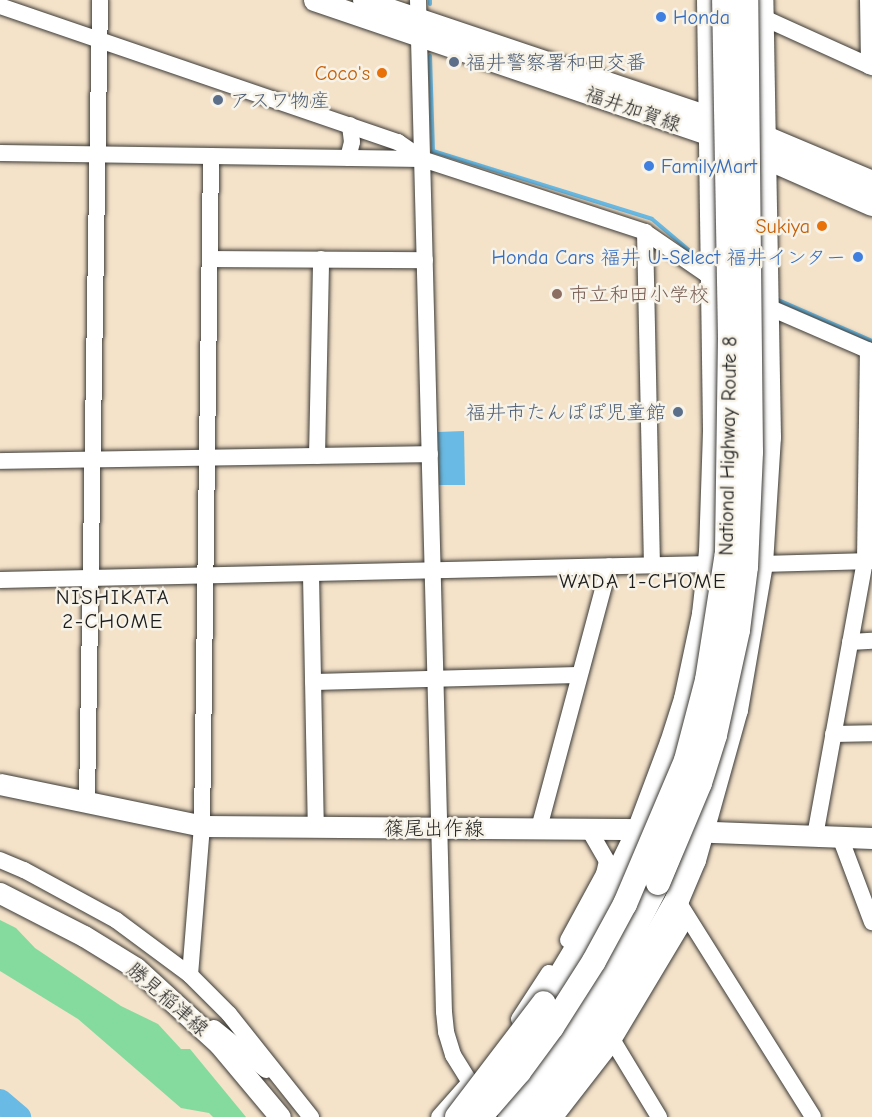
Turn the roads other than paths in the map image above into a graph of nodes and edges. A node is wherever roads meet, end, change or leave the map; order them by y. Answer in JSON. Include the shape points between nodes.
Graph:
{"nodes":[{"id":1,"x":100,"y":0,"type":"edge"},
{"id":2,"x":314,"y":0,"type":"edge"},
{"id":3,"x":363,"y":0,"type":"edge"},
{"id":4,"x":709,"y":0,"type":"edge"},
{"id":5,"x":722,"y":0,"type":"edge"},
{"id":6,"x":868,"y":0,"type":"edge"},
{"id":7,"x":756,"y":5,"type":"edge"},
{"id":8,"x":0,"y":6,"type":"edge"},
{"id":9,"x":418,"y":18,"type":"edge"},
{"id":10,"x":870,"y":29,"type":"edge"},
{"id":11,"x":100,"y":39,"type":"junction"},
{"id":12,"x":871,"y":67,"type":"edge"},
{"id":13,"x":350,"y":125,"type":"junction"},
{"id":14,"x":713,"y":127,"type":"junction"},
{"id":15,"x":763,"y":146,"type":"junction"},
{"id":16,"x":0,"y":153,"type":"edge"},
{"id":17,"x":98,"y":155,"type":"junction"},
{"id":18,"x":212,"y":156,"type":"junction"},
{"id":19,"x":348,"y":158,"type":"junction"},
{"id":20,"x":422,"y":159,"type":"junction"},
{"id":21,"x":872,"y":183,"type":"edge"},
{"id":22,"x":872,"y":204,"type":"edge"},
{"id":23,"x":645,"y":232,"type":"junction"},
{"id":24,"x":210,"y":259,"type":"junction"},
{"id":25,"x":321,"y":259,"type":"junction"},
{"id":26,"x":425,"y":260,"type":"junction"},
{"id":27,"x":713,"y":275,"type":"junction"},
{"id":28,"x":766,"y":306,"type":"junction"},
{"id":29,"x":870,"y":351,"type":"edge"},
{"id":30,"x":430,"y":454,"type":"junction"},
{"id":31,"x":316,"y":456,"type":"junction"},
{"id":32,"x":207,"y":458,"type":"junction"},
{"id":33,"x":93,"y":459,"type":"junction"},
{"id":34,"x":0,"y":461,"type":"edge"},
{"id":35,"x":868,"y":561,"type":"edge"},
{"id":36,"x":711,"y":564,"type":"junction"},
{"id":37,"x":761,"y":564,"type":"junction"},
{"id":38,"x":652,"y":565,"type":"junction"},
{"id":39,"x":609,"y":566,"type":"junction"},
{"id":40,"x":433,"y":572,"type":"junction"},
{"id":41,"x":311,"y":574,"type":"junction"},
{"id":42,"x":206,"y":576,"type":"junction"},
{"id":43,"x":91,"y":578,"type":"junction"},
{"id":44,"x":0,"y":580,"type":"edge"},
{"id":45,"x":872,"y":641,"type":"edge"},
{"id":46,"x":850,"y":642,"type":"junction"},
{"id":47,"x":579,"y":675,"type":"junction"},
{"id":48,"x":436,"y":679,"type":"junction"},
{"id":49,"x":313,"y":682,"type":"junction"},
{"id":50,"x":872,"y":733,"type":"edge"},
{"id":51,"x":833,"y":734,"type":"junction"},
{"id":52,"x":0,"y":784,"type":"edge"},
{"id":53,"x":87,"y":801,"type":"junction"},
{"id":54,"x":202,"y":826,"type":"junction"},
{"id":55,"x":316,"y":827,"type":"junction"},
{"id":56,"x":587,"y":827,"type":"junction"},
{"id":57,"x":440,"y":828,"type":"junction"},
{"id":58,"x":538,"y":828,"type":"junction"},
{"id":59,"x":640,"y":828,"type":"junction"},
{"id":60,"x":703,"y":831,"type":"junction"},
{"id":61,"x":815,"y":836,"type":"junction"},
{"id":62,"x":840,"y":837,"type":"junction"},
{"id":63,"x":872,"y":838,"type":"edge"},
{"id":64,"x":0,"y":860,"type":"edge"},
{"id":65,"x":0,"y":893,"type":"edge"},
{"id":66,"x":682,"y":909,"type":"junction"},
{"id":67,"x":872,"y":922,"type":"edge"},
{"id":68,"x":190,"y":975,"type":"junction"},
{"id":69,"x":185,"y":1012,"type":"junction"},
{"id":70,"x":606,"y":1037,"type":"junction"},
{"id":71,"x":282,"y":1080,"type":"junction"},
{"id":72,"x":469,"y":1083,"type":"junction"},
{"id":73,"x":280,"y":1117,"type":"edge"},
{"id":74,"x":311,"y":1117,"type":"edge"},
{"id":75,"x":439,"y":1117,"type":"edge"},
{"id":76,"x":457,"y":1117,"type":"edge"},
{"id":77,"x":480,"y":1117,"type":"edge"},
{"id":78,"x":492,"y":1117,"type":"edge"},
{"id":79,"x":510,"y":1117,"type":"edge"},
{"id":80,"x":537,"y":1117,"type":"edge"},
{"id":81,"x":555,"y":1117,"type":"edge"},
{"id":82,"x":659,"y":1117,"type":"edge"},
{"id":83,"x":813,"y":1117,"type":"edge"}],
"edges":[{"from":1,"to":11,"type":"street"},
{"from":2,"to":9,"type":"main road","name":"福井加賀線"},
{"from":3,"to":9,"type":"main road","name":"福井加賀線"},
{"from":4,"to":14,"type":"highway"},
{"from":5,"to":7,"type":"street"},
{"from":5,"to":77,"type":"highway","name":"National Highway Route 8","bridge":true,"via":[[730,338],[728,505],[724,580],[707,680],[679,780],[625,904],[552,1027]]},
{"from":6,"to":10,"type":"street"},
{"from":7,"to":12,"type":"street"},
{"from":7,"to":15,"type":"highway"},
{"from":7,"to":79,"type":"highway","name":"National Highway Route 8","bridge":true,"via":[[746,567],[726,692],[700,783],[640,921],[574,1034]]},
{"from":8,"to":11,"type":"street"},
{"from":9,"to":14,"type":"main road","name":"福井加賀線"},
{"from":9,"to":20,"type":"street"},
{"from":10,"to":12,"type":"street"},
{"from":11,"to":13,"type":"street"},
{"from":11,"to":17,"type":"street"},
{"from":13,"to":19,"type":"street","via":[[352,142]]},
{"from":13,"to":20,"type":"street","via":[[398,142]]},
{"from":14,"to":15,"type":"highway"},
{"from":14,"to":27,"type":"highway"},
{"from":15,"to":21,"type":"highway"},
{"from":15,"to":22,"type":"highway"},
{"from":15,"to":28,"type":"highway"},
{"from":16,"to":17,"type":"street"},
{"from":17,"to":18,"type":"street"},
{"from":17,"to":33,"type":"street"},
{"from":18,"to":19,"type":"street"},
{"from":18,"to":24,"type":"street"},
{"from":19,"to":20,"type":"street"},
{"from":20,"to":23,"type":"street"},
{"from":20,"to":26,"type":"street"},
{"from":23,"to":27,"type":"street"},
{"from":23,"to":38,"type":"street"},
{"from":24,"to":25,"type":"street"},
{"from":24,"to":32,"type":"street"},
{"from":25,"to":26,"type":"street"},
{"from":25,"to":31,"type":"street"},
{"from":26,"to":30,"type":"street"},
{"from":27,"to":36,"type":"highway","via":[[715,429]]},
{"from":28,"to":29,"type":"street"},
{"from":28,"to":37,"type":"highway","via":[[769,437]]},
{"from":29,"to":35,"type":"street"},
{"from":30,"to":31,"type":"street"},
{"from":30,"to":40,"type":"street"},
{"from":31,"to":32,"type":"street"},
{"from":32,"to":33,"type":"street"},
{"from":32,"to":42,"type":"street"},
{"from":33,"to":34,"type":"street"},
{"from":33,"to":43,"type":"street"},
{"from":35,"to":37,"type":"street"},
{"from":35,"to":46,"type":"street"},
{"from":36,"to":38,"type":"street"},
{"from":36,"to":59,"type":"highway","via":[[686,699]]},
{"from":37,"to":60,"type":"highway","via":[[736,710]]},
{"from":38,"to":39,"type":"street"},
{"from":39,"to":40,"type":"street"},
{"from":39,"to":47,"type":"street"},
{"from":40,"to":41,"type":"street"},
{"from":40,"to":48,"type":"street"},
{"from":41,"to":42,"type":"street"},
{"from":41,"to":49,"type":"street"},
{"from":42,"to":43,"type":"street"},
{"from":42,"to":54,"type":"street"},
{"from":43,"to":44,"type":"street"},
{"from":43,"to":53,"type":"street"},
{"from":45,"to":46,"type":"street"},
{"from":46,"to":51,"type":"street"},
{"from":47,"to":48,"type":"street"},
{"from":47,"to":58,"type":"street"},
{"from":48,"to":49,"type":"street"},
{"from":48,"to":57,"type":"street"},
{"from":49,"to":55,"type":"street"},
{"from":50,"to":51,"type":"street"},
{"from":51,"to":61,"type":"street"},
{"from":52,"to":53,"type":"main road","name":"篠尾出作線"},
{"from":53,"to":54,"type":"main road","name":"篠尾出作線"},
{"from":54,"to":55,"type":"main road","name":"篠尾出作線"},
{"from":54,"to":68,"type":"street"},
{"from":55,"to":57,"type":"main road","name":"篠尾出作線"},
{"from":56,"to":58,"type":"main road","name":"篠尾出作線"},
{"from":56,"to":59,"type":"main road","name":"篠尾出作線"},
{"from":56,"to":72,"type":"street","via":[[607,861],[604,874],[550,971],[513,1028]]},
{"from":57,"to":58,"type":"main road","name":"篠尾出作線"},
{"from":57,"to":72,"type":"street","via":[[446,1032],[453,1055]]},
{"from":59,"to":60,"type":"main road","name":"篠尾出作線"},
{"from":59,"to":76,"type":"highway","bridge":true,"via":[[601,908],[544,1003]]},
{"from":60,"to":61,"type":"main road","name":"篠尾出作線"},
{"from":60,"to":66,"type":"highway"},
{"from":61,"to":62,"type":"main road","name":"篠尾出作線"},
{"from":62,"to":63,"type":"main road","name":"篠尾出作線"},
{"from":62,"to":67,"type":"street"},
{"from":64,"to":68,"type":"street","via":[[116,920]]},
{"from":65,"to":69,"type":"main road","name":"勝見稲津線","via":[[136,968]]},
{"from":66,"to":70,"type":"highway"},
{"from":66,"to":83,"type":"street"},
{"from":68,"to":71,"type":"street","via":[[229,1014]]},
{"from":69,"to":71,"type":"street","via":[[210,1024],[261,1068]]},
{"from":69,"to":73,"type":"main road","name":"勝見稲津線","via":[[219,1044]]},
{"from":70,"to":80,"type":"highway"},
{"from":70,"to":81,"type":"street"},
{"from":70,"to":82,"type":"street"},
{"from":71,"to":74,"type":"street"},
{"from":72,"to":75,"type":"street"},
{"from":72,"to":78,"type":"street"}]}
